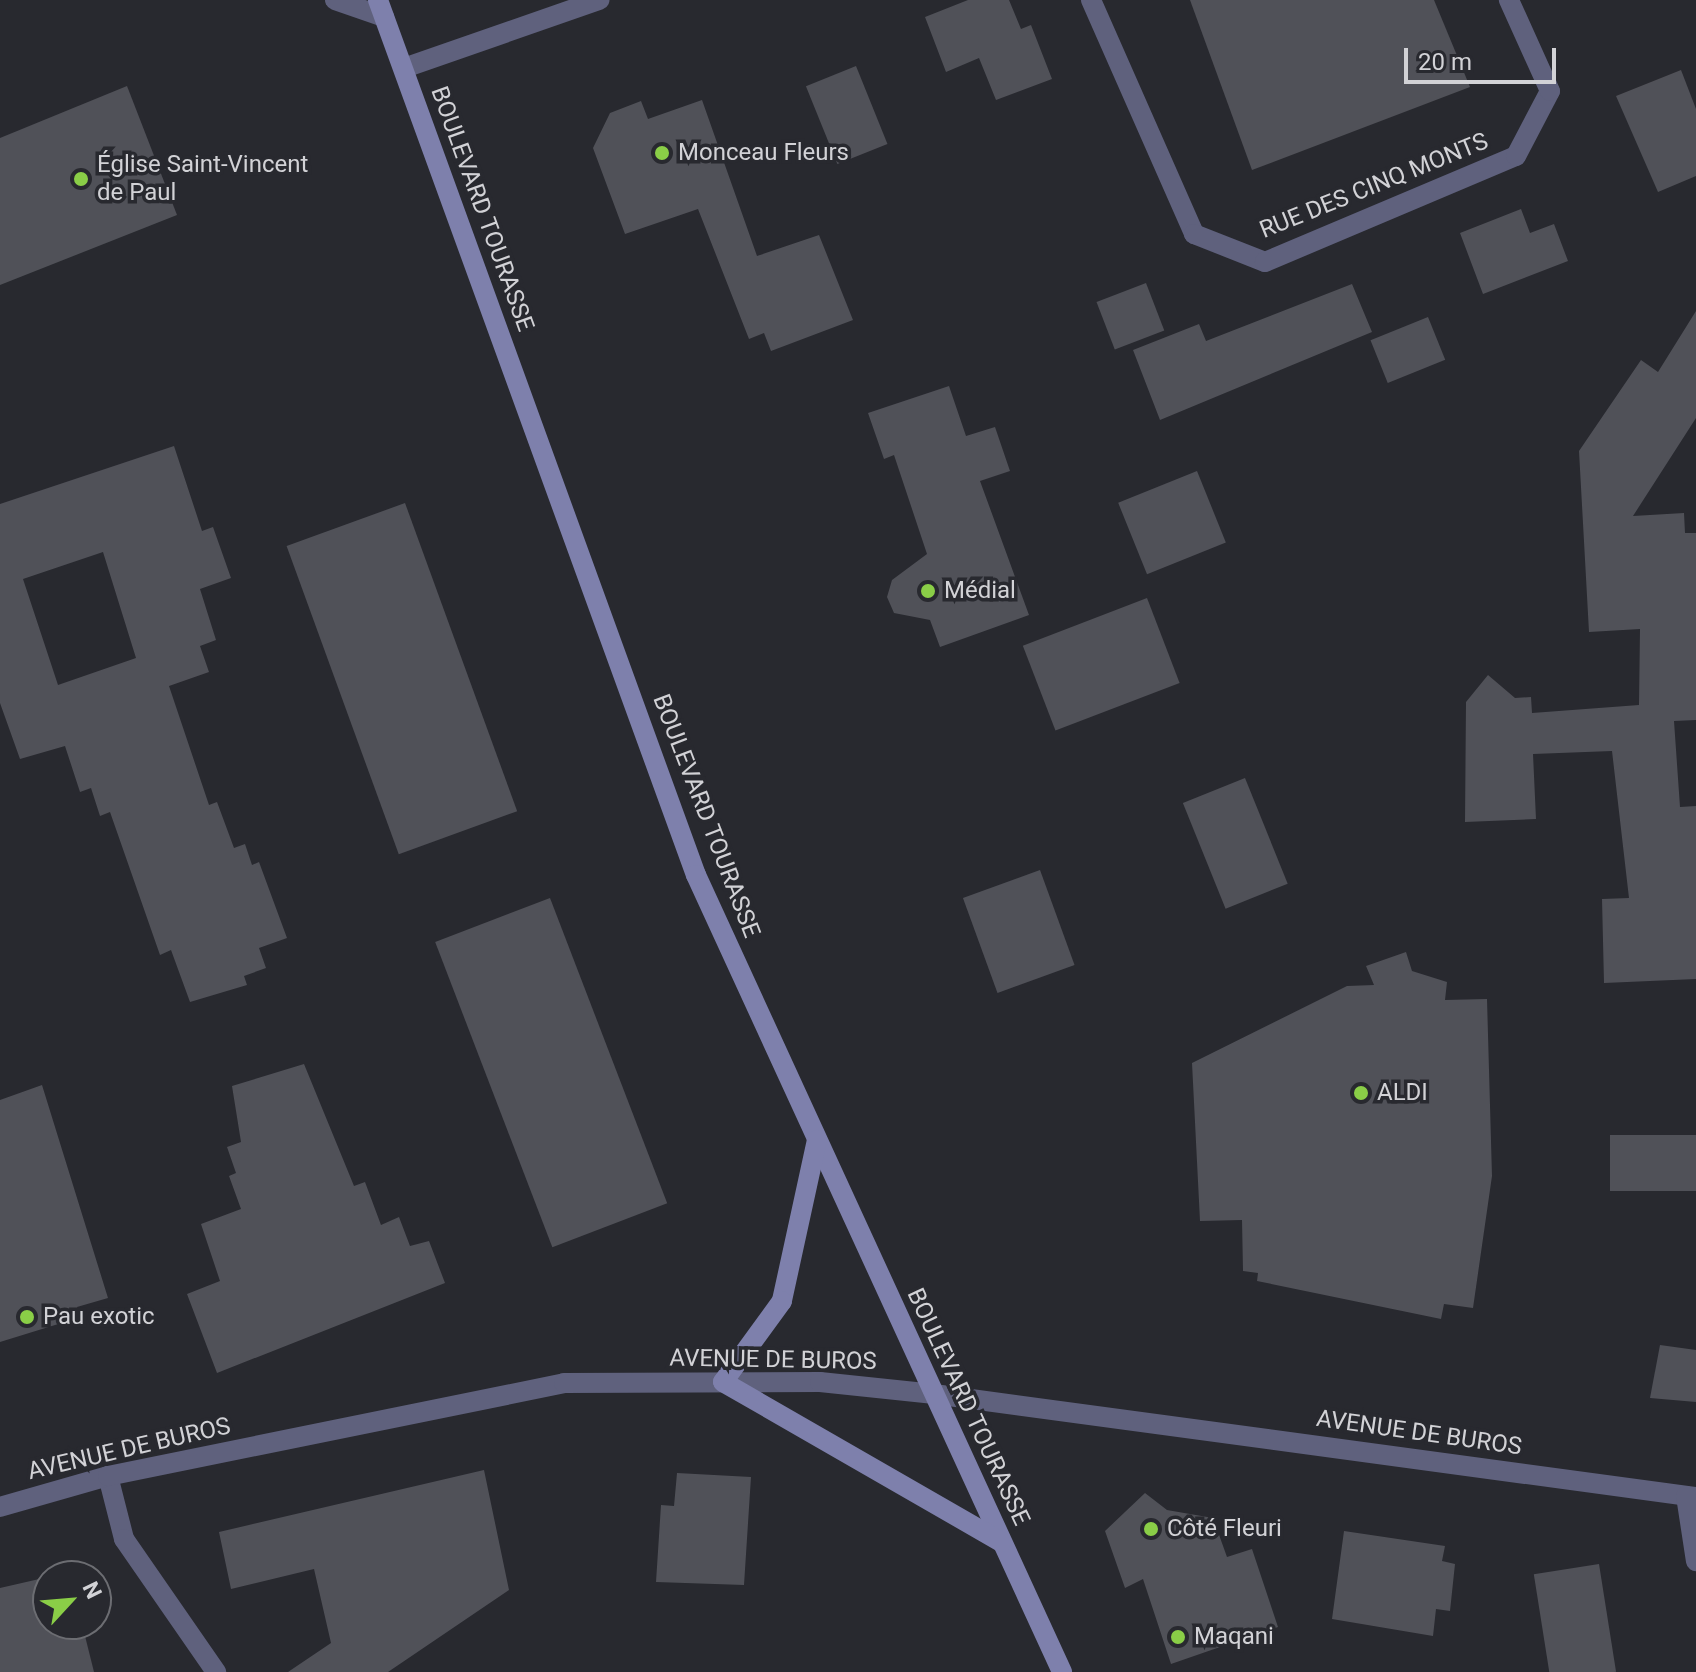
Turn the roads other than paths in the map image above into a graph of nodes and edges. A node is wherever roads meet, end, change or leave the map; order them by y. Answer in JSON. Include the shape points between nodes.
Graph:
{"nodes":[{"id":1,"x":335,"y":0,"type":"edge"},
{"id":2,"x":599,"y":0,"type":"edge"},
{"id":3,"x":1091,"y":0,"type":"edge"},
{"id":4,"x":1509,"y":0,"type":"edge"},
{"id":5,"x":381,"y":8,"type":"edge"},
{"id":6,"x":404,"y":68,"type":"junction"},
{"id":7,"x":817,"y":1140,"type":"junction"},
{"id":8,"x":723,"y":1382,"type":"junction"},
{"id":9,"x":934,"y":1394,"type":"junction"},
{"id":10,"x":108,"y":1476,"type":"junction"},
{"id":11,"x":1691,"y":1496,"type":"edge"},
{"id":12,"x":0,"y":1507,"type":"edge"},
{"id":13,"x":1001,"y":1542,"type":"junction"},
{"id":14,"x":1696,"y":1561,"type":"edge"},
{"id":15,"x":216,"y":1672,"type":"edge"},
{"id":16,"x":1062,"y":1672,"type":"edge"}],
"edges":[{"from":1,"to":5,"type":"street"},
{"from":2,"to":6,"type":"street"},
{"from":3,"to":4,"type":"street","name":"RUE DES CINQ MONTS","via":[[1194,234],[1265,262],[1516,156],[1550,91]]},
{"from":5,"to":6,"type":"main road","name":"BOULEVARD TOURASSE"},
{"from":6,"to":7,"type":"main road","name":"BOULEVARD TOURASSE","via":[[696,875]]},
{"from":7,"to":8,"type":"main road","via":[[782,1301]]},
{"from":7,"to":9,"type":"main road","name":"BOULEVARD TOURASSE"},
{"from":8,"to":9,"type":"street","name":"AVENUE DE BUROS","via":[[842,1382]]},
{"from":8,"to":10,"type":"street","name":"AVENUE DE BUROS","via":[[564,1383]]},
{"from":8,"to":13,"type":"main road"},
{"from":9,"to":11,"type":"street","name":"AVENUE DE BUROS"},
{"from":9,"to":13,"type":"main road","name":"BOULEVARD TOURASSE"},
{"from":10,"to":12,"type":"street","name":"AVENUE DE BUROS"},
{"from":10,"to":15,"type":"street","via":[[124,1539]]},
{"from":11,"to":14,"type":"street"},
{"from":13,"to":16,"type":"main road","name":"BOULEVARD TOURASSE"}]}
